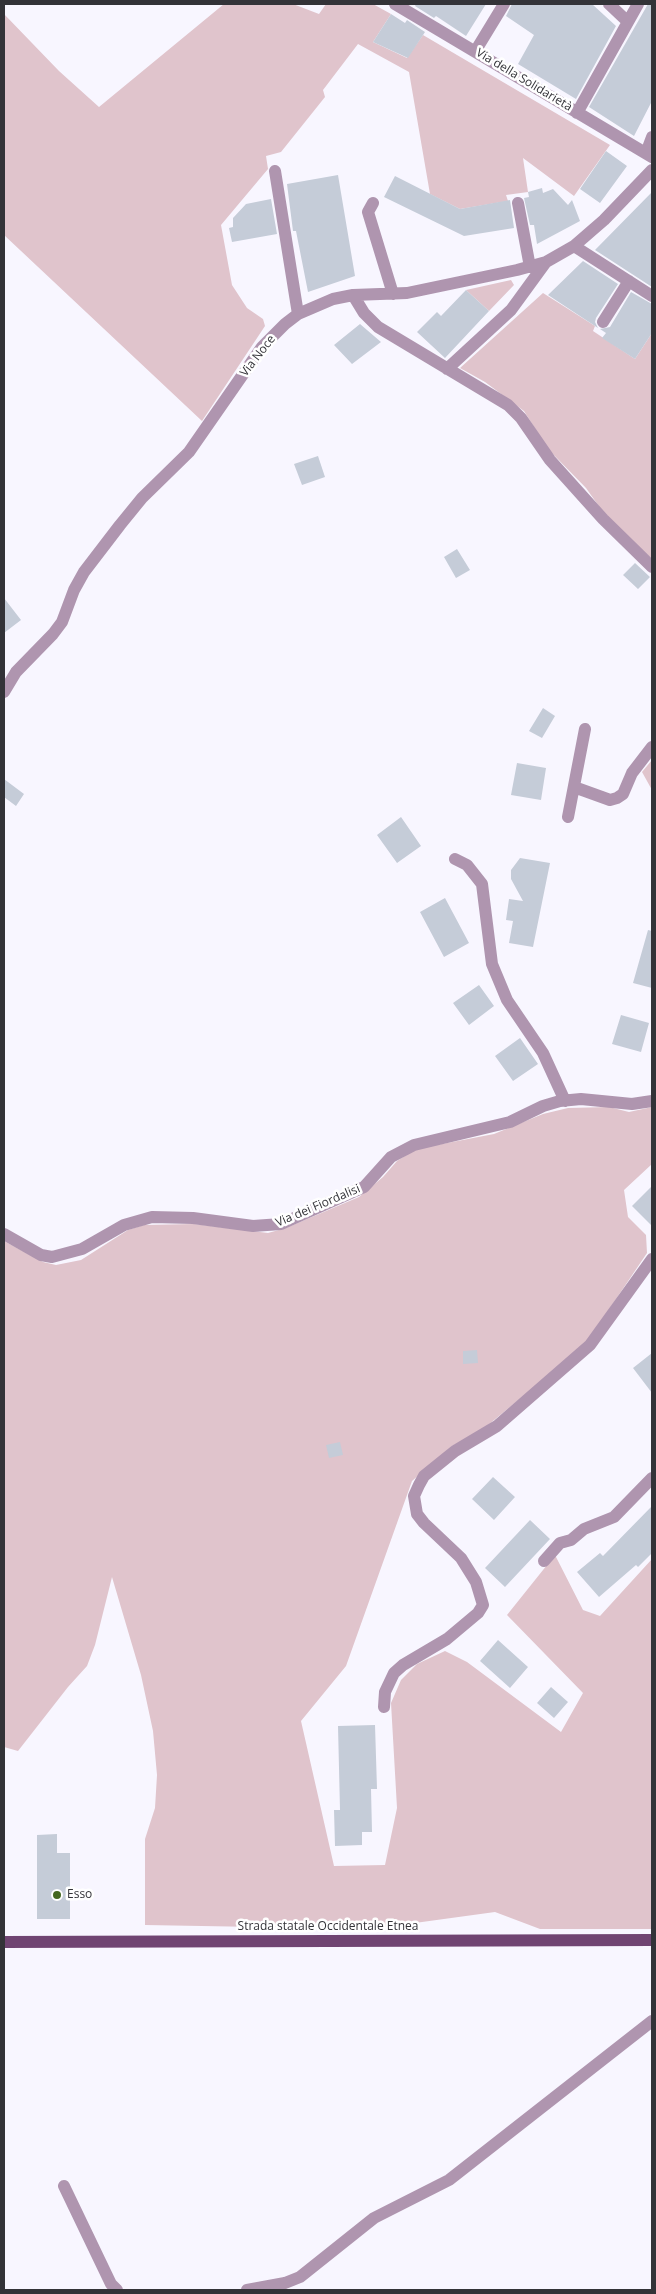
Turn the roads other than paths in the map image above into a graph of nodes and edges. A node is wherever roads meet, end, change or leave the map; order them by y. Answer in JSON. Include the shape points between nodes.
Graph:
{"nodes":[{"id":1,"x":395,"y":4,"type":"edge"},
{"id":2,"x":504,"y":4,"type":"edge"},
{"id":3,"x":609,"y":4,"type":"edge"},
{"id":4,"x":638,"y":4,"type":"edge"},
{"id":5,"x":628,"y":22,"type":"junction"},
{"id":6,"x":476,"y":50,"type":"junction"},
{"id":7,"x":577,"y":113,"type":"junction"},
{"id":8,"x":652,"y":138,"type":"edge"},
{"id":9,"x":649,"y":156,"type":"edge"},
{"id":10,"x":652,"y":170,"type":"edge"},
{"id":11,"x":275,"y":171,"type":"dead end"},
{"id":12,"x":373,"y":203,"type":"dead end"},
{"id":13,"x":518,"y":203,"type":"dead end"},
{"id":14,"x":574,"y":246,"type":"junction"},
{"id":15,"x":546,"y":262,"type":"junction"},
{"id":16,"x":530,"y":266,"type":"junction"},
{"id":17,"x":629,"y":281,"type":"junction"},
{"id":18,"x":393,"y":294,"type":"junction"},
{"id":19,"x":353,"y":296,"type":"junction"},
{"id":20,"x":652,"y":296,"type":"edge"},
{"id":21,"x":298,"y":314,"type":"junction"},
{"id":22,"x":603,"y":322,"type":"dead end"},
{"id":23,"x":447,"y":369,"type":"junction"},
{"id":24,"x":652,"y":567,"type":"edge"},
{"id":25,"x":4,"y":692,"type":"edge"},
{"id":26,"x":585,"y":730,"type":"dead end"},
{"id":27,"x":652,"y":747,"type":"edge"},
{"id":28,"x":574,"y":787,"type":"junction"},
{"id":29,"x":568,"y":817,"type":"dead end"},
{"id":30,"x":455,"y":859,"type":"dead end"},
{"id":31,"x":565,"y":1101,"type":"junction"},
{"id":32,"x":652,"y":1101,"type":"edge"},
{"id":33,"x":4,"y":1234,"type":"edge"},
{"id":34,"x":652,"y":1259,"type":"edge"},
{"id":35,"x":652,"y":1478,"type":"edge"},
{"id":36,"x":544,"y":1561,"type":"dead end"},
{"id":37,"x":384,"y":1707,"type":"dead end"},
{"id":38,"x":652,"y":1940,"type":"edge"},
{"id":39,"x":4,"y":1942,"type":"edge"},
{"id":40,"x":652,"y":2021,"type":"edge"},
{"id":41,"x":64,"y":2186,"type":"dead end"},
{"id":42,"x":118,"y":2290,"type":"edge"},
{"id":43,"x":247,"y":2290,"type":"edge"}],
"edges":[{"from":1,"to":6,"type":"street","name":"Via della Solidarietà"},
{"from":2,"to":6,"type":"street"},
{"from":3,"to":5,"type":"street"},
{"from":4,"to":5,"type":"street"},
{"from":5,"to":7,"type":"street"},
{"from":6,"to":7,"type":"street","name":"Via della Solidarietà"},
{"from":7,"to":9,"type":"street","name":"Via della Solidarietà"},
{"from":8,"to":9,"type":"street"},
{"from":10,"to":14,"type":"street","name":"Via Noce"},
{"from":11,"to":21,"type":"street"},
{"from":12,"to":18,"type":"street","via":[[368,212]]},
{"from":13,"to":16,"type":"street"},
{"from":14,"to":15,"type":"street","name":"Via Noce"},
{"from":14,"to":17,"type":"street"},
{"from":15,"to":16,"type":"street","name":"Via Noce"},
{"from":15,"to":23,"type":"street","via":[[511,310]]},
{"from":16,"to":18,"type":"street","name":"Via Noce"},
{"from":17,"to":20,"type":"street"},
{"from":17,"to":22,"type":"street"},
{"from":18,"to":19,"type":"street","name":"Via Noce"},
{"from":19,"to":21,"type":"street","name":"Via Noce","via":[[333,299]]},
{"from":19,"to":23,"type":"street","via":[[378,327]]},
{"from":21,"to":25,"type":"street","name":"Via Noce","via":[[262,347],[189,452],[125,518],[84,572],[62,622],[16,672]]},
{"from":23,"to":24,"type":"street","via":[[508,405],[561,473]]},
{"from":26,"to":28,"type":"street"},
{"from":27,"to":28,"type":"street","via":[[618,798],[610,800]]},
{"from":28,"to":29,"type":"street"},
{"from":30,"to":31,"type":"street","via":[[467,865],[482,884],[492,964],[508,1000],[543,1053]]},
{"from":31,"to":32,"type":"street","name":"Via dei Fiordalisi","via":[[582,1099],[632,1104]]},
{"from":31,"to":33,"type":"street","name":"Via dei Fiordalisi","via":[[543,1106],[510,1122],[414,1145],[391,1157],[364,1187],[281,1224],[253,1226],[193,1218],[152,1217],[124,1225],[82,1249],[52,1257],[41,1255]]},
{"from":34,"to":37,"type":"street","via":[[590,1345],[497,1426],[455,1451],[424,1476],[414,1496],[418,1514],[461,1558],[476,1582],[483,1605],[448,1639],[394,1673],[385,1692]]},
{"from":35,"to":36,"type":"street","via":[[614,1517],[560,1543]]},
{"from":38,"to":39,"type":"main road","name":"Strada statale Occidentale Etnea"},
{"from":40,"to":43,"type":"street","via":[[449,2180],[374,2218],[300,2277]]},
{"from":41,"to":42,"type":"street","via":[[111,2284]]}]}
